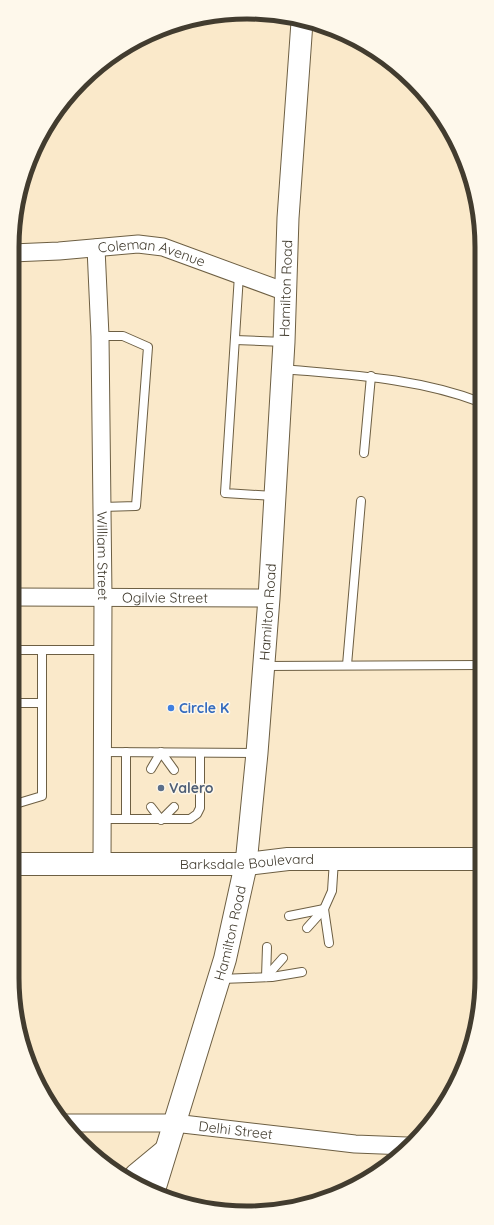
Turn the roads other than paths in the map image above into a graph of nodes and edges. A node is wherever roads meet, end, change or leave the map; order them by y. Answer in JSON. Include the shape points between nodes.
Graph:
{"nodes":[{"id":1,"x":299,"y":25,"type":"edge"},
{"id":2,"x":96,"y":248,"type":"junction"},
{"id":3,"x":19,"y":253,"type":"edge"},
{"id":4,"x":238,"y":275,"type":"junction"},
{"id":5,"x":286,"y":292,"type":"junction"},
{"id":6,"x":100,"y":336,"type":"junction"},
{"id":7,"x":235,"y":340,"type":"junction"},
{"id":8,"x":284,"y":342,"type":"junction"},
{"id":9,"x":282,"y":369,"type":"junction"},
{"id":10,"x":371,"y":376,"type":"junction"},
{"id":11,"x":475,"y":400,"type":"edge"},
{"id":12,"x":364,"y":453,"type":"dead end"},
{"id":13,"x":275,"y":496,"type":"junction"},
{"id":14,"x":361,"y":501,"type":"dead end"},
{"id":15,"x":102,"y":507,"type":"junction"},
{"id":16,"x":19,"y":597,"type":"edge"},
{"id":17,"x":103,"y":597,"type":"junction"},
{"id":18,"x":269,"y":598,"type":"junction"},
{"id":19,"x":19,"y":650,"type":"edge"},
{"id":20,"x":42,"y":650,"type":"junction"},
{"id":21,"x":103,"y":650,"type":"junction"},
{"id":22,"x":347,"y":665,"type":"junction"},
{"id":23,"x":475,"y":665,"type":"edge"},
{"id":24,"x":263,"y":666,"type":"junction"},
{"id":25,"x":19,"y":703,"type":"edge"},
{"id":26,"x":42,"y":703,"type":"junction"},
{"id":27,"x":102,"y":752,"type":"junction"},
{"id":28,"x":126,"y":752,"type":"junction"},
{"id":29,"x":161,"y":752,"type":"junction"},
{"id":30,"x":200,"y":753,"type":"junction"},
{"id":31,"x":257,"y":753,"type":"junction"},
{"id":32,"x":151,"y":769,"type":"dead end"},
{"id":33,"x":174,"y":770,"type":"dead end"},
{"id":34,"x":19,"y":803,"type":"edge"},
{"id":35,"x":151,"y":807,"type":"dead end"},
{"id":36,"x":174,"y":807,"type":"dead end"},
{"id":37,"x":102,"y":819,"type":"junction"},
{"id":38,"x":126,"y":819,"type":"junction"},
{"id":39,"x":162,"y":820,"type":"junction"},
{"id":40,"x":334,"y":859,"type":"junction"},
{"id":41,"x":475,"y":859,"type":"edge"},
{"id":42,"x":19,"y":864,"type":"edge"},
{"id":43,"x":102,"y":864,"type":"junction"},
{"id":44,"x":246,"y":864,"type":"junction"},
{"id":45,"x":324,"y":909,"type":"junction"},
{"id":46,"x":290,"y":916,"type":"dead end"},
{"id":47,"x":307,"y":928,"type":"dead end"},
{"id":48,"x":329,"y":943,"type":"dead end"},
{"id":49,"x":267,"y":947,"type":"dead end"},
{"id":50,"x":283,"y":958,"type":"dead end"},
{"id":51,"x":302,"y":972,"type":"dead end"},
{"id":52,"x":266,"y":978,"type":"junction"},
{"id":53,"x":218,"y":979,"type":"junction"},
{"id":54,"x":71,"y":1123,"type":"edge"},
{"id":55,"x":174,"y":1123,"type":"junction"},
{"id":56,"x":401,"y":1146,"type":"edge"},
{"id":57,"x":165,"y":1151,"type":"junction"},
{"id":58,"x":136,"y":1176,"type":"edge"},
{"id":59,"x":155,"y":1186,"type":"edge"}],
"edges":[{"from":1,"to":5,"type":"street","name":"Hamilton Road"},
{"from":2,"to":3,"type":"street","name":"Coleman Avenue"},
{"from":2,"to":4,"type":"street","name":"Coleman Avenue","via":[[138,244],[163,247]]},
{"from":2,"to":6,"type":"street","name":"William Street"},
{"from":4,"to":5,"type":"street","name":"Coleman Avenue"},
{"from":4,"to":7,"type":"lane"},
{"from":5,"to":8,"type":"street","name":"Hamilton Road"},
{"from":6,"to":15,"type":"street","name":"William Street"},
{"from":6,"to":15,"type":"lane","via":[[123,336],[148,347],[136,506]]},
{"from":7,"to":8,"type":"lane"},
{"from":7,"to":13,"type":"lane","via":[[225,493]]},
{"from":8,"to":9,"type":"street","name":"Hamilton Road"},
{"from":9,"to":10,"type":"lane"},
{"from":9,"to":13,"type":"street","name":"Hamilton Road"},
{"from":10,"to":11,"type":"lane","via":[[421,384]]},
{"from":10,"to":12,"type":"lane"},
{"from":13,"to":18,"type":"street","name":"Hamilton Road"},
{"from":14,"to":22,"type":"lane"},
{"from":15,"to":17,"type":"street","name":"William Street"},
{"from":16,"to":17,"type":"street","name":"Ogilvie Street"},
{"from":17,"to":18,"type":"street","name":"Ogilvie Street"},
{"from":17,"to":21,"type":"street","name":"William Street"},
{"from":18,"to":24,"type":"street","name":"Hamilton Road"},
{"from":19,"to":20,"type":"lane"},
{"from":20,"to":21,"type":"lane"},
{"from":20,"to":26,"type":"lane"},
{"from":21,"to":27,"type":"street","name":"William Street"},
{"from":22,"to":23,"type":"lane"},
{"from":22,"to":24,"type":"lane"},
{"from":24,"to":31,"type":"street","name":"Hamilton Road"},
{"from":25,"to":26,"type":"lane"},
{"from":26,"to":34,"type":"lane","via":[[42,796]]},
{"from":27,"to":28,"type":"lane"},
{"from":27,"to":37,"type":"street","name":"William Street"},
{"from":28,"to":29,"type":"lane"},
{"from":28,"to":38,"type":"lane"},
{"from":29,"to":30,"type":"lane"},
{"from":29,"to":32,"type":"lane"},
{"from":29,"to":33,"type":"lane"},
{"from":30,"to":31,"type":"lane"},
{"from":30,"to":39,"type":"lane","via":[[200,808],[197,814],[190,819]]},
{"from":31,"to":44,"type":"street","name":"Hamilton Road"},
{"from":35,"to":39,"type":"lane"},
{"from":36,"to":39,"type":"lane"},
{"from":37,"to":38,"type":"lane"},
{"from":37,"to":43,"type":"street","name":"William Street"},
{"from":38,"to":39,"type":"lane"},
{"from":40,"to":41,"type":"main road","name":"Barksdale Boulevard"},
{"from":40,"to":44,"type":"main road","name":"Barksdale Boulevard","via":[[288,859]]},
{"from":40,"to":45,"type":"lane","via":[[332,891]]},
{"from":42,"to":43,"type":"main road","name":"Barksdale Boulevard"},
{"from":43,"to":44,"type":"main road","name":"Barksdale Boulevard"},
{"from":44,"to":53,"type":"main road","name":"Hamilton Road","via":[[225,959]]},
{"from":45,"to":46,"type":"lane"},
{"from":45,"to":47,"type":"lane"},
{"from":45,"to":48,"type":"lane"},
{"from":49,"to":52,"type":"lane"},
{"from":50,"to":52,"type":"lane"},
{"from":51,"to":52,"type":"lane"},
{"from":52,"to":53,"type":"lane"},
{"from":53,"to":55,"type":"main road","name":"Hamilton Road"},
{"from":54,"to":55,"type":"street","name":"Delhi Street"},
{"from":55,"to":56,"type":"street","name":"Delhi Street","via":[[348,1144]]},
{"from":55,"to":57,"type":"main road","name":"Hamilton Road"},
{"from":57,"to":58,"type":"main road"},
{"from":57,"to":59,"type":"main road","name":"Hamilton Road"}]}
